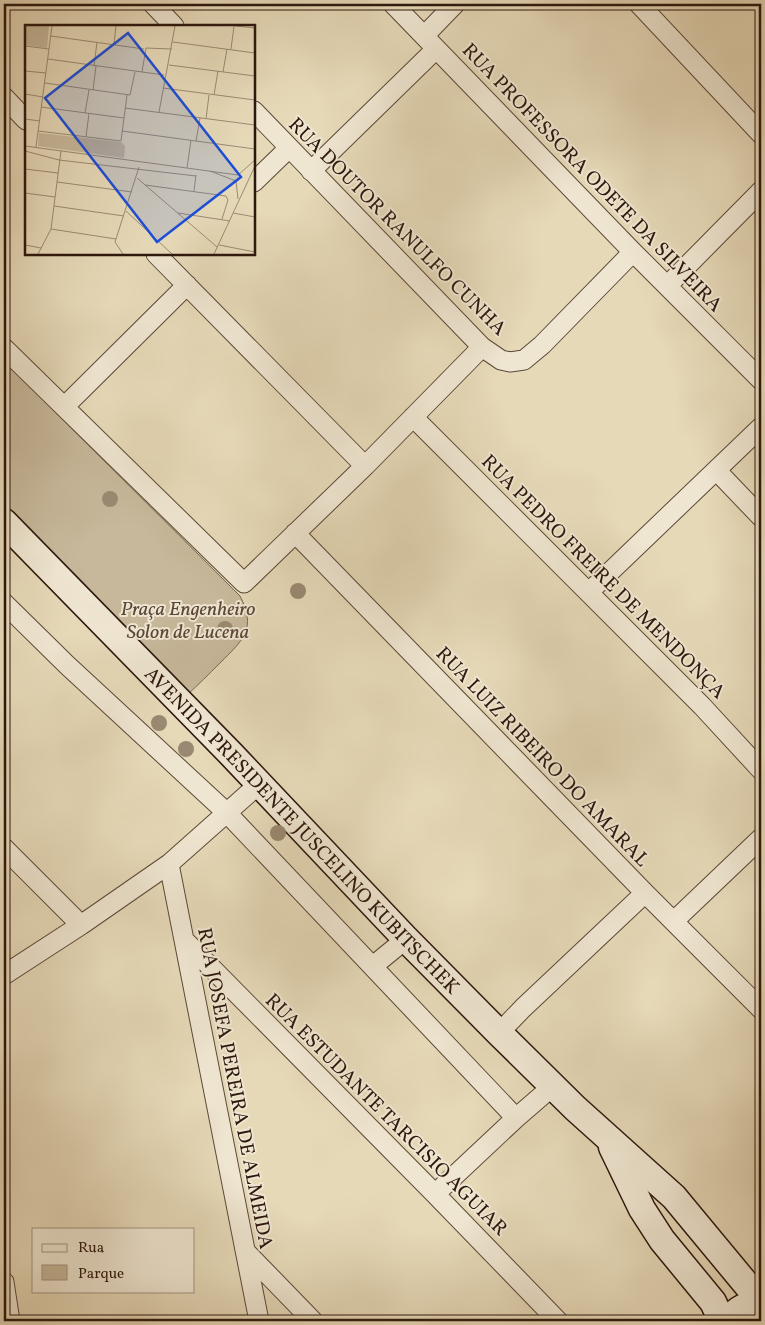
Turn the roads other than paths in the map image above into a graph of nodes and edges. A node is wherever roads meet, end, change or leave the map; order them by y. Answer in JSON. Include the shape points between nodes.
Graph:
{"nodes":[{"id":1,"x":153,"y":4,"type":"edge"},
{"id":2,"x":393,"y":4,"type":"edge"},
{"id":3,"x":455,"y":4,"type":"edge"},
{"id":4,"x":638,"y":4,"type":"edge"},
{"id":5,"x":173,"y":25,"type":"edge"},
{"id":6,"x":430,"y":42,"type":"junction"},
{"id":7,"x":4,"y":97,"type":"edge"},
{"id":8,"x":255,"y":112,"type":"edge"},
{"id":9,"x":25,"y":119,"type":"edge"},
{"id":10,"x":761,"y":134,"type":"edge"},
{"id":11,"x":289,"y":148,"type":"junction"},
{"id":12,"x":311,"y":171,"type":"junction"},
{"id":13,"x":255,"y":181,"type":"edge"},
{"id":14,"x":761,"y":191,"type":"edge"},
{"id":15,"x":633,"y":252,"type":"junction"},
{"id":16,"x":166,"y":257,"type":"edge"},
{"id":17,"x":187,"y":285,"type":"junction"},
{"id":18,"x":667,"y":286,"type":"junction"},
{"id":19,"x":482,"y":347,"type":"junction"},
{"id":20,"x":4,"y":348,"type":"edge"},
{"id":21,"x":761,"y":380,"type":"edge"},
{"id":22,"x":64,"y":407,"type":"junction"},
{"id":23,"x":414,"y":416,"type":"junction"},
{"id":24,"x":761,"y":427,"type":"edge"},
{"id":25,"x":365,"y":466,"type":"junction"},
{"id":26,"x":717,"y":471,"type":"junction"},
{"id":27,"x":761,"y":517,"type":"edge"},
{"id":28,"x":4,"y":522,"type":"edge"},
{"id":29,"x":295,"y":533,"type":"junction"},
{"id":30,"x":589,"y":592,"type":"junction"},
{"id":31,"x":4,"y":603,"type":"edge"},
{"id":32,"x":761,"y":770,"type":"edge"},
{"id":33,"x":259,"y":784,"type":"junction"},
{"id":34,"x":227,"y":813,"type":"junction"},
{"id":35,"x":761,"y":838,"type":"edge"},
{"id":36,"x":4,"y":848,"type":"edge"},
{"id":37,"x":169,"y":864,"type":"junction"},
{"id":38,"x":645,"y":893,"type":"junction"},
{"id":39,"x":674,"y":922,"type":"junction"},
{"id":40,"x":81,"y":926,"type":"junction"},
{"id":41,"x":406,"y":939,"type":"junction"},
{"id":42,"x":184,"y":940,"type":"junction"},
{"id":43,"x":373,"y":966,"type":"junction"},
{"id":44,"x":4,"y":975,"type":"edge"},
{"id":45,"x":761,"y":1009,"type":"edge"},
{"id":46,"x":499,"y":1033,"type":"junction"},
{"id":47,"x":553,"y":1086,"type":"junction"},
{"id":48,"x":516,"y":1118,"type":"junction"},
{"id":49,"x":606,"y":1135,"type":"junction"},
{"id":50,"x":435,"y":1194,"type":"junction"},
{"id":51,"x":245,"y":1251,"type":"junction"},
{"id":52,"x":4,"y":1282,"type":"edge"},
{"id":53,"x":761,"y":1302,"type":"edge"},
{"id":54,"x":10,"y":1321,"type":"edge"},
{"id":55,"x":259,"y":1321,"type":"edge"},
{"id":56,"x":313,"y":1321,"type":"edge"},
{"id":57,"x":558,"y":1321,"type":"edge"},
{"id":58,"x":722,"y":1321,"type":"edge"},
{"id":59,"x":728,"y":1321,"type":"edge"}],
"edges":[{"from":1,"to":5,"type":"street"},
{"from":2,"to":6,"type":"street","name":"RUA PROFESSORA ODETE DA SILVEIRA"},
{"from":3,"to":6,"type":"street"},
{"from":4,"to":10,"type":"street"},
{"from":6,"to":12,"type":"street"},
{"from":6,"to":15,"type":"street","name":"RUA PROFESSORA ODETE DA SILVEIRA"},
{"from":7,"to":9,"type":"street"},
{"from":8,"to":11,"type":"street","name":"RUA DOUTOR RANULFO CUNHA"},
{"from":11,"to":12,"type":"street","name":"RUA DOUTOR RANULFO CUNHA"},
{"from":11,"to":13,"type":"street"},
{"from":12,"to":19,"type":"street","name":"RUA DOUTOR RANULFO CUNHA"},
{"from":14,"to":18,"type":"street"},
{"from":15,"to":18,"type":"street","name":"RUA PROFESSORA ODETE DA SILVEIRA"},
{"from":15,"to":19,"type":"street","name":"RUA DOUTOR RANULFO CUNHA","via":[[524,360],[501,360]]},
{"from":16,"to":17,"type":"street"},
{"from":17,"to":22,"type":"street"},
{"from":17,"to":25,"type":"street"},
{"from":18,"to":21,"type":"street","name":"RUA PROFESSORA ODETE DA SILVEIRA"},
{"from":19,"to":23,"type":"street"},
{"from":20,"to":22,"type":"street"},
{"from":22,"to":29,"type":"street","via":[[244,583]]},
{"from":23,"to":25,"type":"street"},
{"from":23,"to":30,"type":"street","name":"RUA PEDRO FREIRE DE MENDONÇA"},
{"from":24,"to":26,"type":"street"},
{"from":25,"to":29,"type":"street"},
{"from":26,"to":27,"type":"street"},
{"from":26,"to":30,"type":"street"},
{"from":28,"to":33,"type":"main road","name":"AVENIDA PRESIDENTE JUSCELINO KUBITSCHEK"},
{"from":29,"to":38,"type":"street","name":"RUA LUIZ RIBEIRO DO AMARAL"},
{"from":30,"to":32,"type":"street","name":"RUA PEDRO FREIRE DE MENDONÇA"},
{"from":31,"to":34,"type":"street"},
{"from":33,"to":34,"type":"street"},
{"from":33,"to":41,"type":"main road","name":"AVENIDA PRESIDENTE JUSCELINO KUBITSCHEK"},
{"from":34,"to":37,"type":"street"},
{"from":34,"to":43,"type":"street"},
{"from":35,"to":39,"type":"street"},
{"from":36,"to":40,"type":"street"},
{"from":37,"to":40,"type":"street"},
{"from":37,"to":42,"type":"street","name":"RUA JOSEFA PEREIRA DE ALMEIDA"},
{"from":38,"to":39,"type":"street","name":"RUA LUIZ RIBEIRO DO AMARAL"},
{"from":38,"to":46,"type":"street"},
{"from":39,"to":45,"type":"street","name":"RUA LUIZ RIBEIRO DO AMARAL"},
{"from":40,"to":44,"type":"street"},
{"from":41,"to":43,"type":"street"},
{"from":41,"to":46,"type":"main road","name":"AVENIDA PRESIDENTE JUSCELINO KUBITSCHEK"},
{"from":42,"to":50,"type":"street","name":"RUA ESTUDANTE TARCISIO AGUIAR"},
{"from":42,"to":51,"type":"street","name":"RUA JOSEFA PEREIRA DE ALMEIDA"},
{"from":43,"to":48,"type":"street"},
{"from":46,"to":47,"type":"main road","name":"AVENIDA PRESIDENTE JUSCELINO KUBITSCHEK"},
{"from":47,"to":48,"type":"street"},
{"from":47,"to":49,"type":"main road","name":"AVENIDA PRESIDENTE JUSCELINO KUBITSCHEK"},
{"from":48,"to":50,"type":"street"},
{"from":49,"to":53,"type":"main road","name":"AVENIDA PRESIDENTE JUSCELINO KUBITSCHEK","via":[[674,1197]]},
{"from":49,"to":58,"type":"main road","via":[[642,1209],[662,1240],[713,1302]]},
{"from":50,"to":57,"type":"street","name":"RUA ESTUDANTE TARCISIO AGUIAR"},
{"from":51,"to":55,"type":"street","name":"RUA JOSEFA PEREIRA DE ALMEIDA"},
{"from":51,"to":56,"type":"street"},
{"from":52,"to":54,"type":"street"},
{"from":53,"to":59,"type":"main road","via":[[746,1305]]}]}
